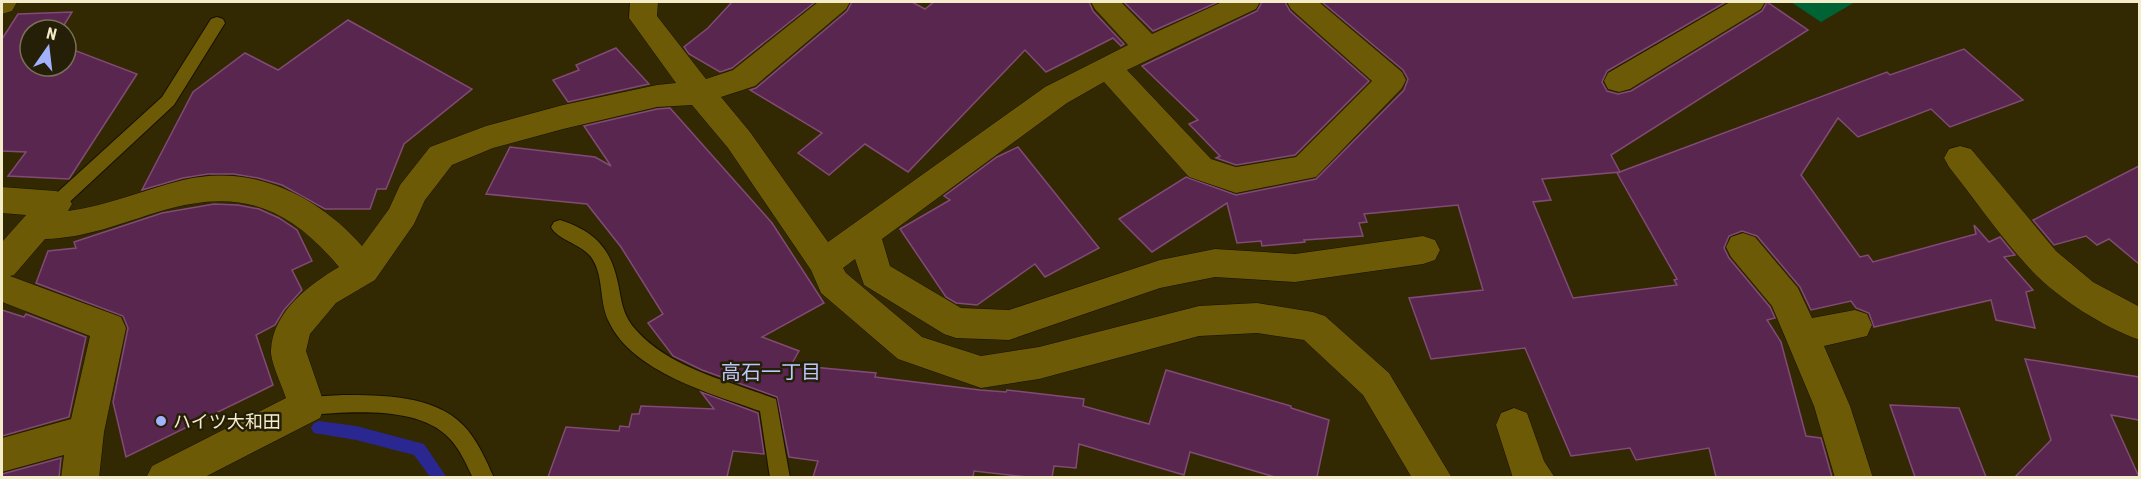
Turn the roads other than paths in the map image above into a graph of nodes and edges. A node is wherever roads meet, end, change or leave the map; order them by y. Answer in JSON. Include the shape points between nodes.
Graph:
{"nodes":[{"id":1,"x":644,"y":2,"type":"edge"},
{"id":2,"x":836,"y":2,"type":"edge"},
{"id":3,"x":1105,"y":2,"type":"edge"},
{"id":4,"x":1246,"y":2,"type":"edge"},
{"id":5,"x":1301,"y":2,"type":"edge"},
{"id":6,"x":1751,"y":2,"type":"edge"},
{"id":7,"x":217,"y":22,"type":"dead end"},
{"id":8,"x":1148,"y":48,"type":"junction"},
{"id":9,"x":1107,"y":67,"type":"junction"},
{"id":10,"x":1619,"y":81,"type":"dead end"},
{"id":11,"x":700,"y":93,"type":"junction"},
{"id":12,"x":1960,"y":158,"type":"dead end"},
{"id":13,"x":2,"y":200,"type":"edge"},
{"id":14,"x":46,"y":215,"type":"junction"},
{"id":15,"x":560,"y":227,"type":"dead end"},
{"id":16,"x":864,"y":235,"type":"junction"},
{"id":17,"x":1743,"y":248,"type":"dead end"},
{"id":18,"x":1423,"y":250,"type":"dead end"},
{"id":19,"x":824,"y":263,"type":"junction"},
{"id":20,"x":2,"y":265,"type":"edge"},
{"id":21,"x":363,"y":270,"type":"junction"},
{"id":22,"x":2,"y":288,"type":"edge"},
{"id":23,"x":1855,"y":325,"type":"dead end"},
{"id":24,"x":2139,"y":325,"type":"edge"},
{"id":25,"x":1802,"y":335,"type":"junction"},
{"id":26,"x":307,"y":406,"type":"junction"},
{"id":27,"x":1514,"y":425,"type":"dead end"},
{"id":28,"x":86,"y":432,"type":"junction"},
{"id":29,"x":2,"y":455,"type":"edge"},
{"id":30,"x":80,"y":477,"type":"edge"},
{"id":31,"x":165,"y":477,"type":"edge"},
{"id":32,"x":484,"y":477,"type":"edge"},
{"id":33,"x":780,"y":477,"type":"edge"},
{"id":34,"x":1433,"y":477,"type":"edge"},
{"id":35,"x":1536,"y":477,"type":"edge"},
{"id":36,"x":1854,"y":477,"type":"edge"}],
"edges":[{"from":1,"to":11,"type":"street","via":[[644,18]]},
{"from":2,"to":11,"type":"street","via":[[744,78]]},
{"from":3,"to":8,"type":"street"},
{"from":4,"to":8,"type":"street"},
{"from":5,"to":9,"type":"street","via":[[1391,80],[1305,168],[1236,180],[1200,168]]},
{"from":6,"to":10,"type":"street"},
{"from":7,"to":14,"type":"lane","via":[[168,101]]},
{"from":8,"to":9,"type":"street"},
{"from":9,"to":16,"type":"street","via":[[1056,94]]},
{"from":11,"to":19,"type":"street","via":[[739,140]]},
{"from":11,"to":21,"type":"street","via":[[657,96],[599,108],[486,138],[441,156],[411,194],[403,215]]},
{"from":12,"to":24,"type":"street","via":[[2044,261],[2081,292]]},
{"from":13,"to":14,"type":"street"},
{"from":14,"to":20,"type":"street"},
{"from":14,"to":21,"type":"street","via":[[76,224],[211,186],[255,190],[321,225]]},
{"from":15,"to":33,"type":"lane","via":[[584,238],[606,263],[616,321],[640,346],[701,382],[769,405]]},
{"from":16,"to":18,"type":"street","via":[[876,275],[956,323],[1009,325],[1160,274],[1215,263],[1295,268]]},
{"from":16,"to":19,"type":"street"},
{"from":17,"to":25,"type":"street","via":[[1786,298]]},
{"from":19,"to":34,"type":"street","via":[[833,282],[910,348],[981,372],[1039,363],[1199,321],[1257,318],[1312,327],[1376,384]]},
{"from":21,"to":26,"type":"street","via":[[324,293],[294,327],[288,351]]},
{"from":22,"to":28,"type":"street","via":[[108,328]]},
{"from":23,"to":25,"type":"street"},
{"from":25,"to":36,"type":"street","via":[[1832,406]]},
{"from":26,"to":31,"type":"street"},
{"from":26,"to":32,"type":"lane","via":[[392,406],[435,416],[454,428]]},
{"from":27,"to":35,"type":"street","via":[[1529,471]]},
{"from":28,"to":29,"type":"street"},
{"from":28,"to":30,"type":"street"}]}
